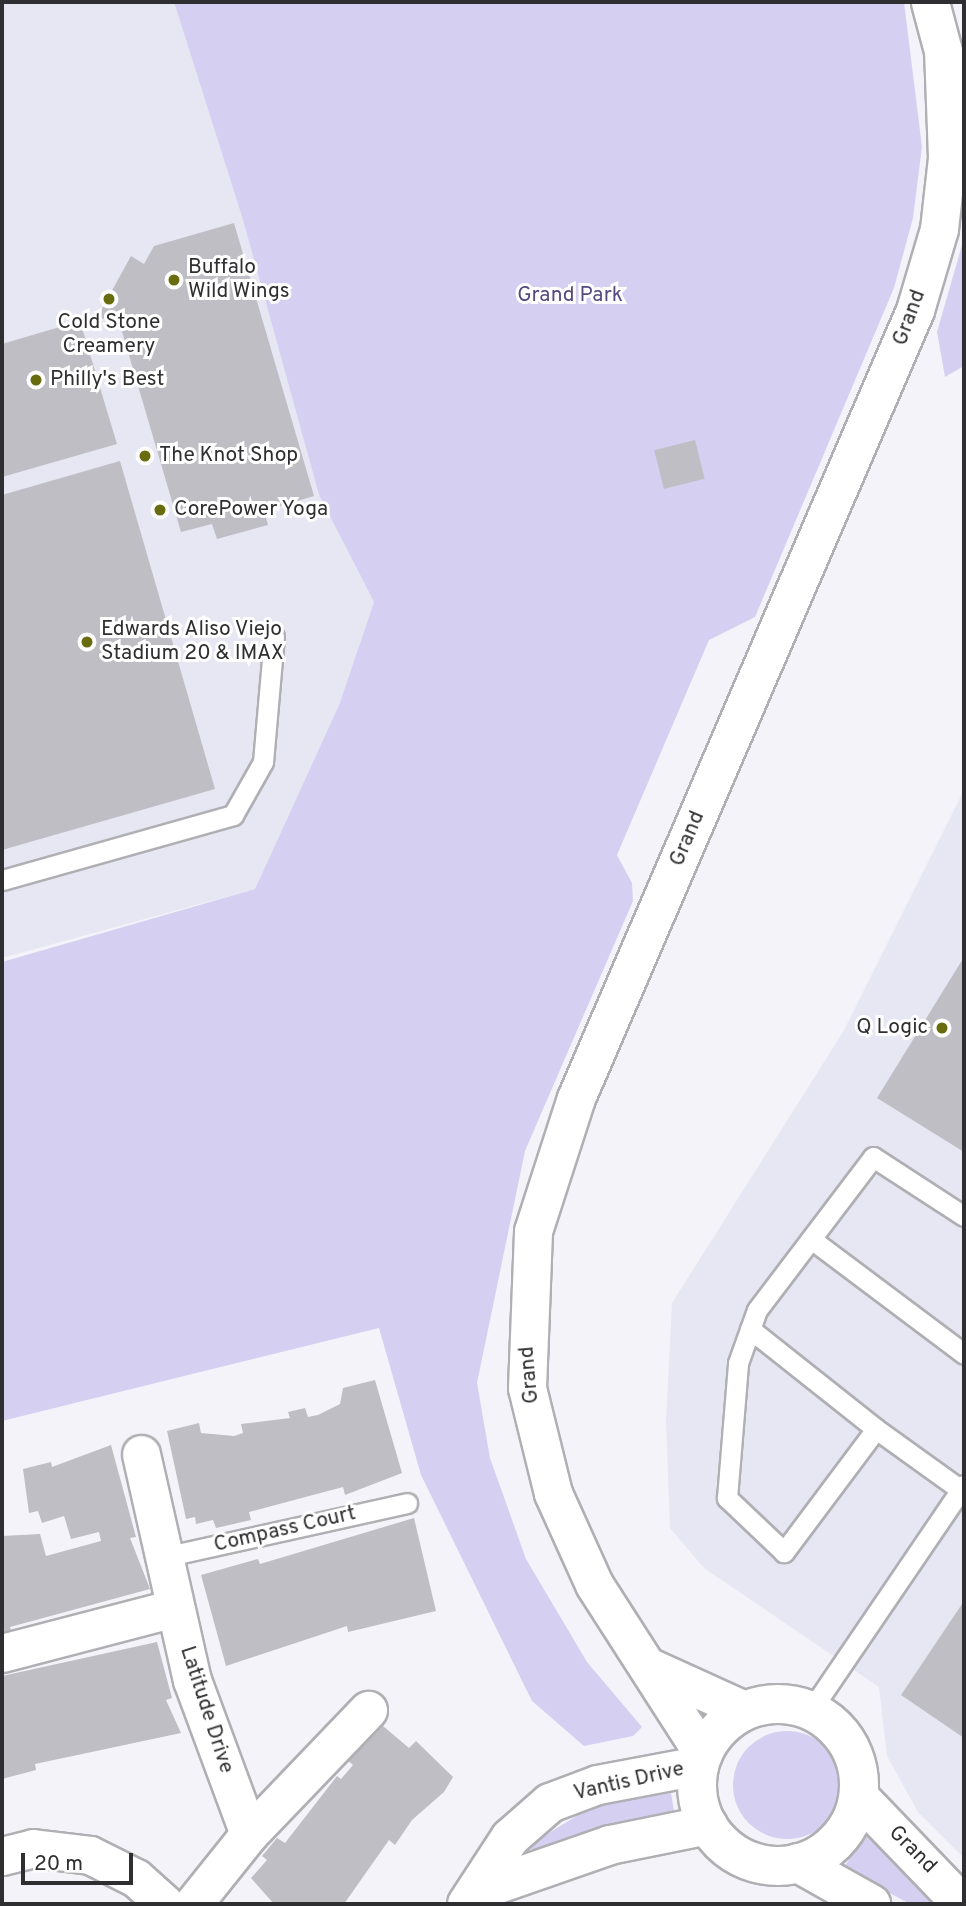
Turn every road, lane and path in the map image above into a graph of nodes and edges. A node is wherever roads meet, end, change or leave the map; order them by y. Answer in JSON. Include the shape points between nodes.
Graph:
{"nodes":[{"id":1,"x":930,"y":2,"type":"edge"},
{"id":2,"x":274,"y":636,"type":"dead end"},
{"id":3,"x":2,"y":880,"type":"edge"},
{"id":4,"x":964,"y":1216,"type":"edge"},
{"id":5,"x":811,"y":1239,"type":"junction"},
{"id":6,"x":750,"y":1329,"type":"junction"},
{"id":7,"x":964,"y":1354,"type":"edge"},
{"id":8,"x":876,"y":1429,"type":"junction"},
{"id":9,"x":141,"y":1454,"type":"dead end"},
{"id":10,"x":963,"y":1487,"type":"edge"},
{"id":11,"x":407,"y":1503,"type":"dead end"},
{"id":12,"x":164,"y":1557,"type":"junction"},
{"id":13,"x":175,"y":1608,"type":"junction"},
{"id":14,"x":2,"y":1653,"type":"edge"},
{"id":15,"x":652,"y":1668,"type":"junction"},
{"id":16,"x":368,"y":1710,"type":"dead end"},
{"id":17,"x":744,"y":1710,"type":"junction"},
{"id":18,"x":811,"y":1710,"type":"junction"},
{"id":19,"x":701,"y":1760,"type":"junction"},
{"id":20,"x":859,"y":1797,"type":"junction"},
{"id":21,"x":708,"y":1825,"type":"junction"},
{"id":22,"x":249,"y":1834,"type":"junction"},
{"id":23,"x":2,"y":1856,"type":"edge"},
{"id":24,"x":798,"y":1863,"type":"junction"},
{"id":25,"x":472,"y":1898,"type":"edge"},
{"id":26,"x":165,"y":1904,"type":"edge"},
{"id":27,"x":193,"y":1904,"type":"edge"},
{"id":28,"x":871,"y":1904,"type":"edge"},
{"id":29,"x":962,"y":1904,"type":"edge"}],
"edges":[{"from":1,"to":15,"type":"street","name":"Grand","via":[[943,51],[947,158],[939,229],[915,310],[581,1086],[533,1231],[527,1388],[553,1493],[594,1584]]},
{"from":2,"to":3,"type":"lane","via":[[263,762],[233,815]]},
{"from":4,"to":5,"type":"lane","via":[[873,1157]]},
{"from":5,"to":6,"type":"lane","via":[[757,1310]]},
{"from":5,"to":7,"type":"lane"},
{"from":6,"to":8,"type":"lane"},
{"from":6,"to":8,"type":"lane","via":[[738,1363],[727,1498],[784,1552]]},
{"from":8,"to":10,"type":"lane"},
{"from":9,"to":12,"type":"street","name":"Latitude Drive"},
{"from":10,"to":18,"type":"lane"},
{"from":11,"to":12,"type":"lane","name":"Compass Court"},
{"from":12,"to":13,"type":"street","name":"Latitude Drive"},
{"from":13,"to":14,"type":"street"},
{"from":13,"to":22,"type":"street","name":"Latitude Drive","via":[[192,1680]]},
{"from":15,"to":17,"type":"street"},
{"from":15,"to":19,"type":"street","name":"Grand"},
{"from":16,"to":22,"type":"street"},
{"from":17,"to":18,"type":"street","via":[[778,1704]]},
{"from":17,"to":19,"type":"street"},
{"from":18,"to":20,"type":"street","via":[[850,1745]]},
{"from":19,"to":21,"type":"street","via":[[697,1785]]},
{"from":19,"to":25,"type":"street","name":"Vantis Drive","via":[[598,1785],[550,1803],[510,1838]]},
{"from":20,"to":24,"type":"street","via":[[839,1839]]},
{"from":20,"to":29,"type":"street","name":"Grand"},
{"from":21,"to":24,"type":"street","via":[[747,1859]]},
{"from":21,"to":25,"type":"street","name":"Vantis Drive","via":[[610,1846]]},
{"from":22,"to":27,"type":"street"},
{"from":23,"to":26,"type":"street","via":[[33,1848],[90,1855],[136,1878]]},
{"from":24,"to":28,"type":"street"}]}
